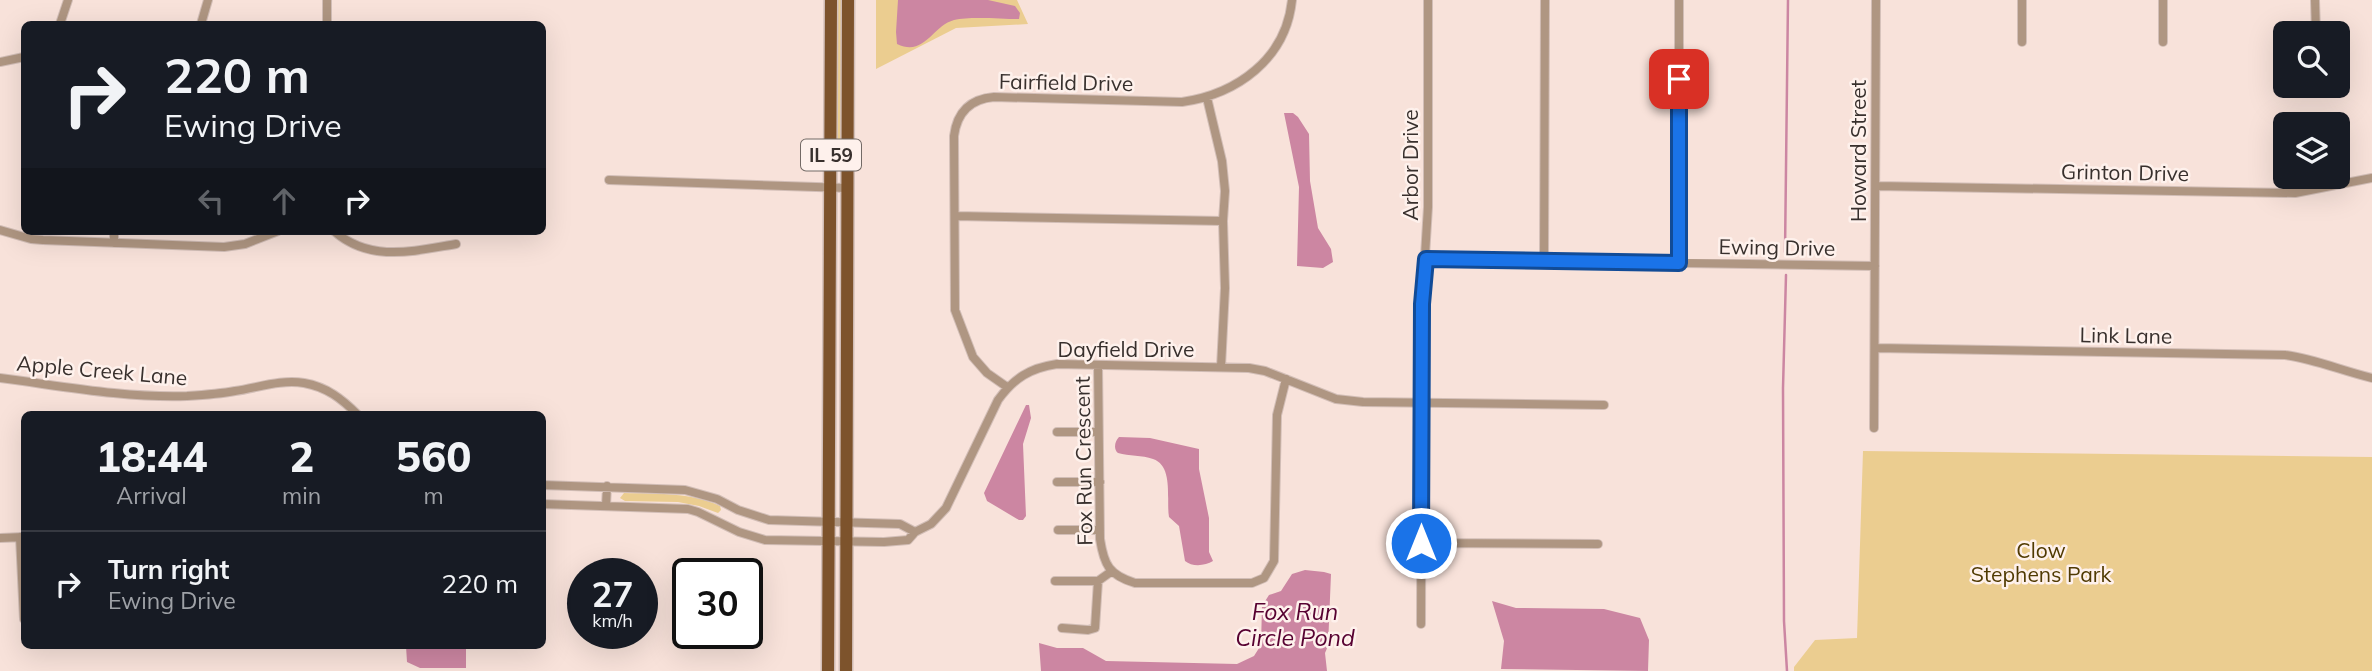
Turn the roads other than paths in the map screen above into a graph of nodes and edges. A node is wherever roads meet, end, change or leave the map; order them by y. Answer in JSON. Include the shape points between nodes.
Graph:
{"nodes":[{"id":1,"x":68,"y":0,"type":"edge"},
{"id":2,"x":208,"y":0,"type":"edge"},
{"id":3,"x":327,"y":0,"type":"edge"},
{"id":4,"x":831,"y":0,"type":"edge"},
{"id":5,"x":848,"y":0,"type":"edge"},
{"id":6,"x":1292,"y":0,"type":"edge"},
{"id":7,"x":1428,"y":0,"type":"edge"},
{"id":8,"x":1545,"y":0,"type":"edge"},
{"id":9,"x":1679,"y":0,"type":"edge"},
{"id":10,"x":1876,"y":0,"type":"edge"},
{"id":11,"x":2022,"y":0,"type":"edge"},
{"id":12,"x":2163,"y":0,"type":"edge"},
{"id":13,"x":2315,"y":0,"type":"edge"},
{"id":14,"x":61,"y":21,"type":"edge"},
{"id":15,"x":202,"y":21,"type":"edge"},
{"id":16,"x":327,"y":21,"type":"edge"},
{"id":17,"x":2316,"y":21,"type":"edge"},
{"id":18,"x":2022,"y":42,"type":"dead end"},
{"id":19,"x":2163,"y":42,"type":"dead end"},
{"id":20,"x":21,"y":58,"type":"edge"},
{"id":21,"x":0,"y":62,"type":"edge"},
{"id":22,"x":1207,"y":98,"type":"junction"},
{"id":23,"x":2372,"y":178,"type":"edge"},
{"id":24,"x":609,"y":180,"type":"dead end"},
{"id":25,"x":1876,"y":186,"type":"junction"},
{"id":26,"x":831,"y":187,"type":"junction"},
{"id":27,"x":848,"y":188,"type":"junction"},
{"id":28,"x":955,"y":216,"type":"junction"},
{"id":29,"x":1223,"y":221,"type":"junction"},
{"id":30,"x":0,"y":230,"type":"edge"},
{"id":31,"x":114,"y":235,"type":"edge"},
{"id":32,"x":269,"y":235,"type":"edge"},
{"id":33,"x":338,"y":235,"type":"edge"},
{"id":34,"x":114,"y":243,"type":"junction"},
{"id":35,"x":456,"y":244,"type":"dead end"},
{"id":36,"x":1426,"y":259,"type":"junction"},
{"id":37,"x":1544,"y":261,"type":"junction"},
{"id":38,"x":1679,"y":263,"type":"junction"},
{"id":39,"x":1875,"y":266,"type":"junction"},
{"id":40,"x":1876,"y":348,"type":"junction"},
{"id":41,"x":1098,"y":365,"type":"junction"},
{"id":42,"x":1221,"y":367,"type":"junction"},
{"id":43,"x":0,"y":378,"type":"edge"},
{"id":44,"x":2372,"y":378,"type":"edge"},
{"id":45,"x":1286,"y":379,"type":"junction"},
{"id":46,"x":1007,"y":387,"type":"junction"},
{"id":47,"x":1421,"y":402,"type":"junction"},
{"id":48,"x":1604,"y":405,"type":"dead end"},
{"id":49,"x":354,"y":411,"type":"edge"},
{"id":50,"x":1874,"y":428,"type":"dead end"},
{"id":51,"x":1057,"y":432,"type":"dead end"},
{"id":52,"x":1098,"y":432,"type":"junction"},
{"id":53,"x":1100,"y":481,"type":"junction"},
{"id":54,"x":1056,"y":482,"type":"dead end"},
{"id":55,"x":546,"y":485,"type":"edge"},
{"id":56,"x":607,"y":486,"type":"junction"},
{"id":57,"x":546,"y":504,"type":"edge"},
{"id":58,"x":606,"y":506,"type":"junction"},
{"id":59,"x":829,"y":521,"type":"junction"},
{"id":60,"x":846,"y":523,"type":"junction"},
{"id":61,"x":1058,"y":530,"type":"dead end"},
{"id":62,"x":1100,"y":530,"type":"junction"},
{"id":63,"x":915,"y":532,"type":"junction"},
{"id":64,"x":21,"y":537,"type":"edge"},
{"id":65,"x":0,"y":538,"type":"edge"},
{"id":66,"x":829,"y":541,"type":"junction"},
{"id":67,"x":846,"y":542,"type":"junction"},
{"id":68,"x":1421,"y":543,"type":"junction"},
{"id":69,"x":1598,"y":544,"type":"dead end"},
{"id":70,"x":1112,"y":570,"type":"junction"},
{"id":71,"x":1055,"y":581,"type":"dead end"},
{"id":72,"x":1098,"y":581,"type":"junction"},
{"id":73,"x":1421,"y":624,"type":"dead end"},
{"id":74,"x":1062,"y":628,"type":"dead end"},
{"id":75,"x":828,"y":671,"type":"edge"},
{"id":76,"x":846,"y":671,"type":"edge"}],
"edges":[{"from":1,"to":14,"type":"street"},
{"from":2,"to":15,"type":"street"},
{"from":3,"to":16,"type":"street"},
{"from":4,"to":26,"type":"main road","number":"IL 59"},
{"from":5,"to":27,"type":"main road","number":"IL 59"},
{"from":6,"to":22,"type":"street","name":"Fairfield Drive","via":[[1281,37],[1264,62],[1247,79]]},
{"from":7,"to":36,"type":"street","name":"Arbor Drive"},
{"from":8,"to":37,"type":"street"},
{"from":9,"to":38,"type":"street"},
{"from":10,"to":25,"type":"street","name":"Howard Street"},
{"from":11,"to":18,"type":"street"},
{"from":12,"to":19,"type":"street"},
{"from":13,"to":17,"type":"street"},
{"from":20,"to":21,"type":"street"},
{"from":22,"to":28,"type":"street","name":"Fairfield Drive","via":[[1182,102],[994,97],[971,103],[955,127]]},
{"from":22,"to":29,"type":"street","via":[[1222,161]]},
{"from":23,"to":25,"type":"street","name":"Grinton Drive","via":[[2295,193]]},
{"from":24,"to":26,"type":"street"},
{"from":25,"to":39,"type":"street","name":"Howard Street"},
{"from":26,"to":27,"type":"street"},
{"from":26,"to":59,"type":"main road","number":"IL 59"},
{"from":27,"to":60,"type":"main road","number":"IL 59"},
{"from":28,"to":29,"type":"street"},
{"from":28,"to":46,"type":"street","name":"Fairfield Drive","via":[[955,310],[973,358]]},
{"from":29,"to":42,"type":"street"},
{"from":30,"to":34,"type":"street","via":[[31,239]]},
{"from":31,"to":34,"type":"street"},
{"from":32,"to":34,"type":"street","via":[[225,247]]},
{"from":33,"to":35,"type":"street","via":[[377,252]]},
{"from":36,"to":37,"type":"street","name":"Ewing Drive"},
{"from":36,"to":47,"type":"street","name":"Arbor Drive"},
{"from":37,"to":38,"type":"street","name":"Ewing Drive"},
{"from":38,"to":39,"type":"street","name":"Ewing Drive"},
{"from":39,"to":40,"type":"street","name":"Howard Street"},
{"from":40,"to":44,"type":"street","name":"Link Lane","via":[[2285,355]]},
{"from":40,"to":50,"type":"street","name":"Howard Street"},
{"from":41,"to":42,"type":"street","name":"Dayfield Drive"},
{"from":41,"to":46,"type":"street","name":"Dayfield Drive","via":[[1037,367]]},
{"from":41,"to":52,"type":"street","name":"Fox Run Crescent"},
{"from":42,"to":45,"type":"street","name":"Dayfield Drive","via":[[1265,370]]},
{"from":43,"to":49,"type":"street","name":"Apple Creek Lane","via":[[147,395],[199,395],[301,383],[323,388]]},
{"from":45,"to":47,"type":"street","name":"Dayfield Drive","via":[[1336,399]]},
{"from":45,"to":70,"type":"street","name":"Fox Run Crescent","via":[[1277,415],[1274,561],[1264,578],[1252,583],[1135,583],[1118,578]]},
{"from":46,"to":63,"type":"street","name":"Dayfield Drive","via":[[946,508]]},
{"from":47,"to":48,"type":"street","name":"Dayfield Drive"},
{"from":47,"to":68,"type":"street","name":"Arbor Drive"},
{"from":51,"to":52,"type":"street"},
{"from":52,"to":53,"type":"street","name":"Fox Run Crescent"},
{"from":53,"to":54,"type":"street"},
{"from":53,"to":62,"type":"street","name":"Fox Run Crescent"},
{"from":55,"to":56,"type":"street"},
{"from":56,"to":58,"type":"street"},
{"from":56,"to":59,"type":"street","via":[[685,490],[762,519]]},
{"from":57,"to":58,"type":"street","name":"Dayfield Drive"},
{"from":58,"to":66,"type":"street","name":"Dayfield Drive","via":[[688,509],[765,540]]},
{"from":59,"to":60,"type":"street"},
{"from":59,"to":66,"type":"main road","number":"IL 59"},
{"from":60,"to":63,"type":"street","via":[[900,524]]},
{"from":60,"to":67,"type":"main road","number":"IL 59"},
{"from":61,"to":62,"type":"street"},
{"from":62,"to":70,"type":"street","name":"Fox Run Crescent","via":[[1104,561]]},
{"from":63,"to":67,"type":"street","name":"Dayfield Drive","via":[[908,540]]},
{"from":64,"to":65,"type":"street"},
{"from":66,"to":67,"type":"street","name":"Dayfield Drive"},
{"from":66,"to":75,"type":"main road","number":"IL 59"},
{"from":67,"to":76,"type":"main road","number":"IL 59"},
{"from":68,"to":69,"type":"street"},
{"from":68,"to":73,"type":"street","name":"Arbor Drive"},
{"from":70,"to":72,"type":"street"},
{"from":71,"to":72,"type":"street"},
{"from":72,"to":74,"type":"street","via":[[1095,628]]}]}
